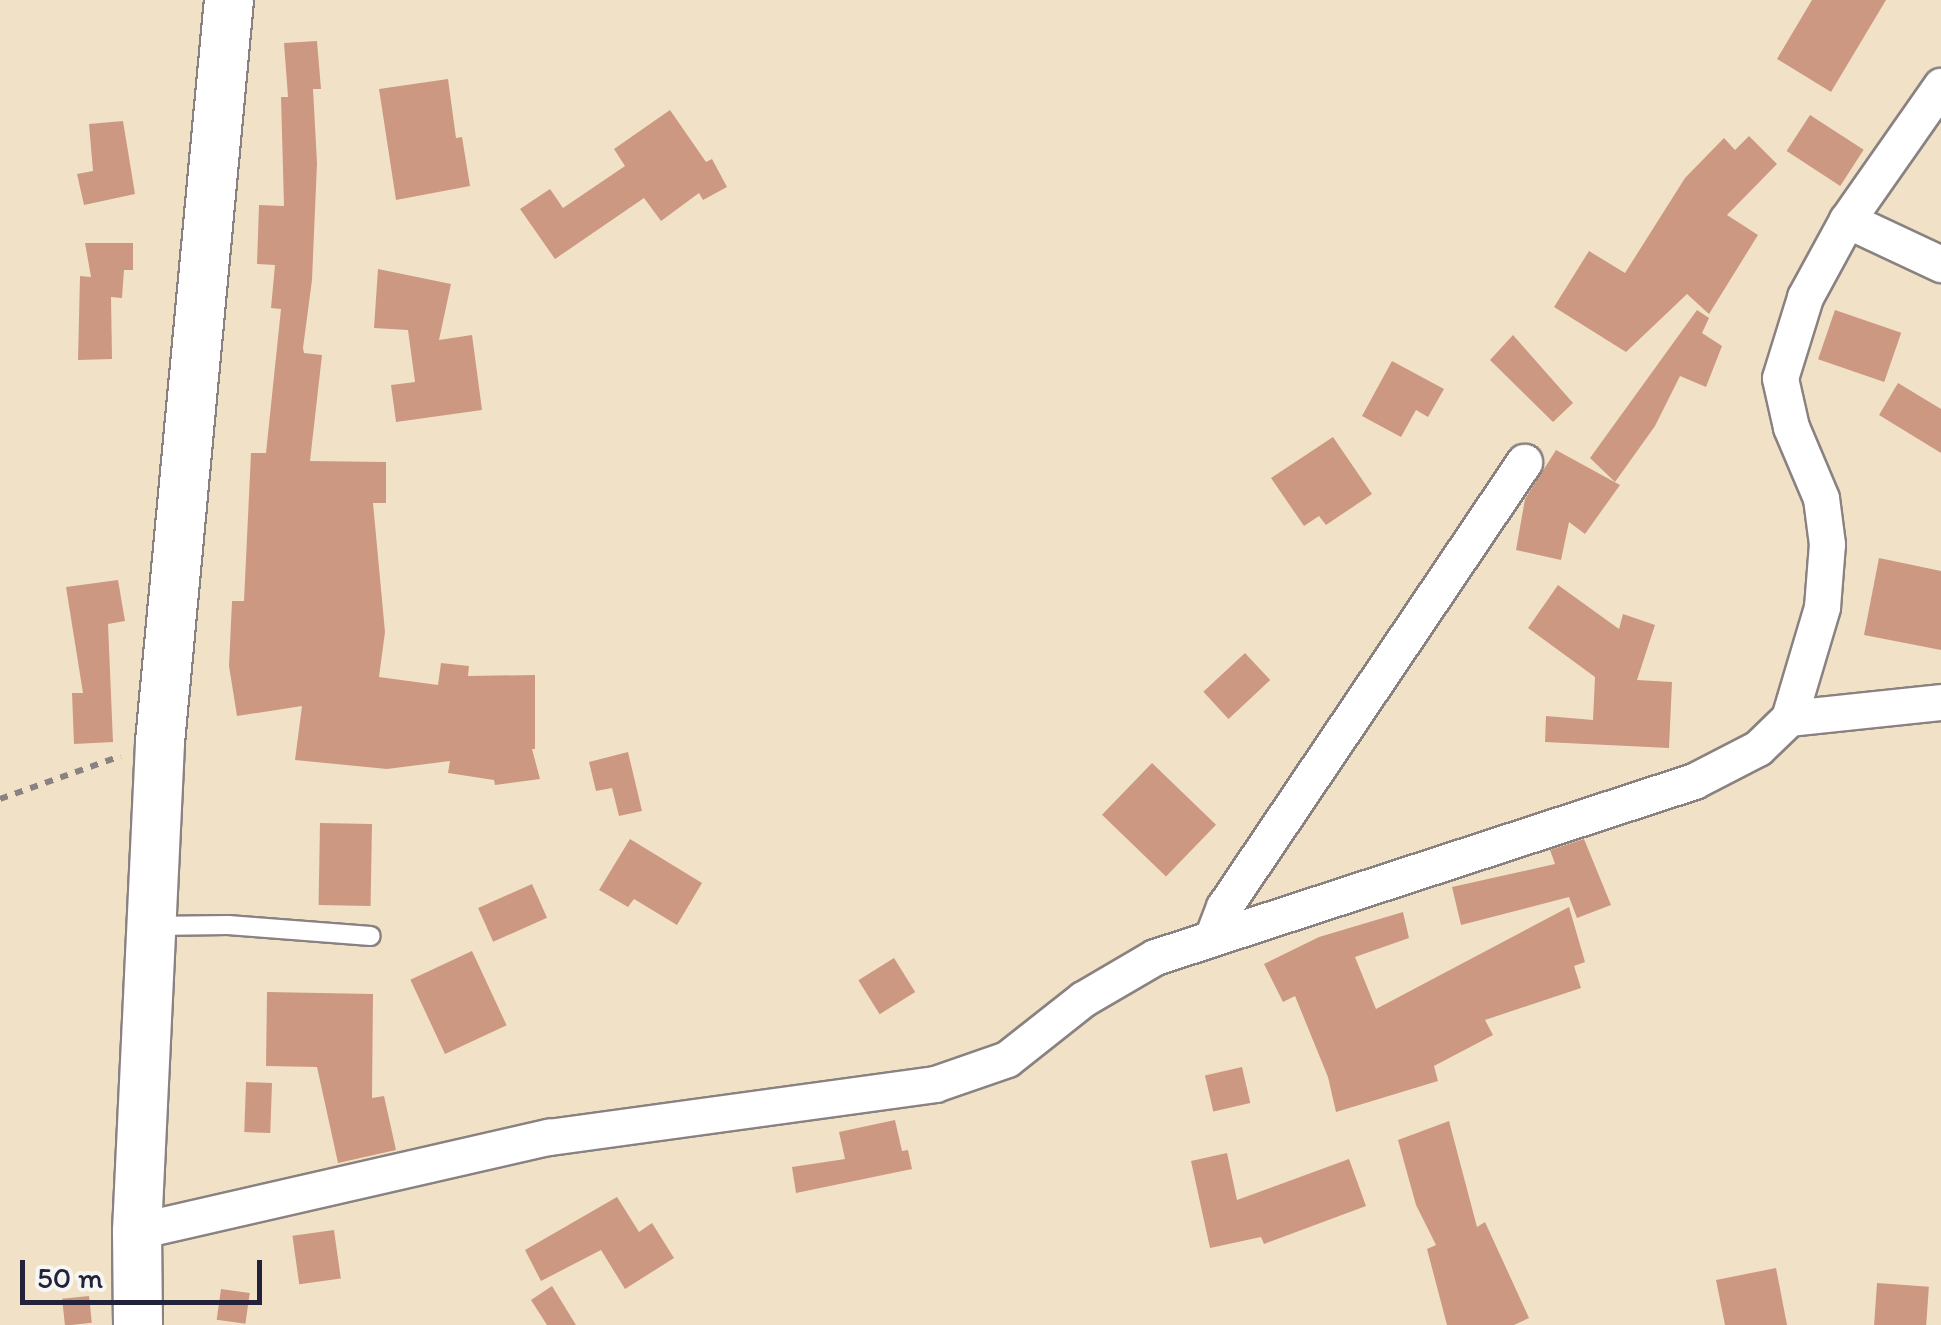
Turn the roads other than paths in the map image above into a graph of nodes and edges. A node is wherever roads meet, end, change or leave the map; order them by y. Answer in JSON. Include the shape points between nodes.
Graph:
{"nodes":[{"id":1,"x":229,"y":0,"type":"edge"},
{"id":2,"x":1941,"y":86,"type":"edge"},
{"id":3,"x":1847,"y":220,"type":"junction"},
{"id":4,"x":1941,"y":264,"type":"edge"},
{"id":5,"x":1524,"y":462,"type":"dead end"},
{"id":6,"x":1941,"y":702,"type":"edge"},
{"id":7,"x":1788,"y":718,"type":"junction"},
{"id":8,"x":151,"y":926,"type":"junction"},
{"id":9,"x":372,"y":936,"type":"dead end"},
{"id":10,"x":1212,"y":938,"type":"junction"},
{"id":11,"x":137,"y":1231,"type":"junction"},
{"id":12,"x":138,"y":1325,"type":"edge"}],
"edges":[{"from":1,"to":8,"type":"main road","via":[[160,742]]},
{"from":2,"to":3,"type":"street"},
{"from":3,"to":4,"type":"street"},
{"from":3,"to":7,"type":"street","via":[[1805,296],[1780,378],[1820,498],[1827,544],[1822,607]]},
{"from":5,"to":10,"type":"street","via":[[1224,907]]},
{"from":6,"to":7,"type":"street"},
{"from":7,"to":10,"type":"street","via":[[1758,748],[1694,782]]},
{"from":8,"to":9,"type":"lane"},
{"from":8,"to":11,"type":"main road"},
{"from":10,"to":11,"type":"street","via":[[1156,957],[1083,999],[1006,1058],[935,1084],[549,1137]]},
{"from":11,"to":12,"type":"main road"}]}
